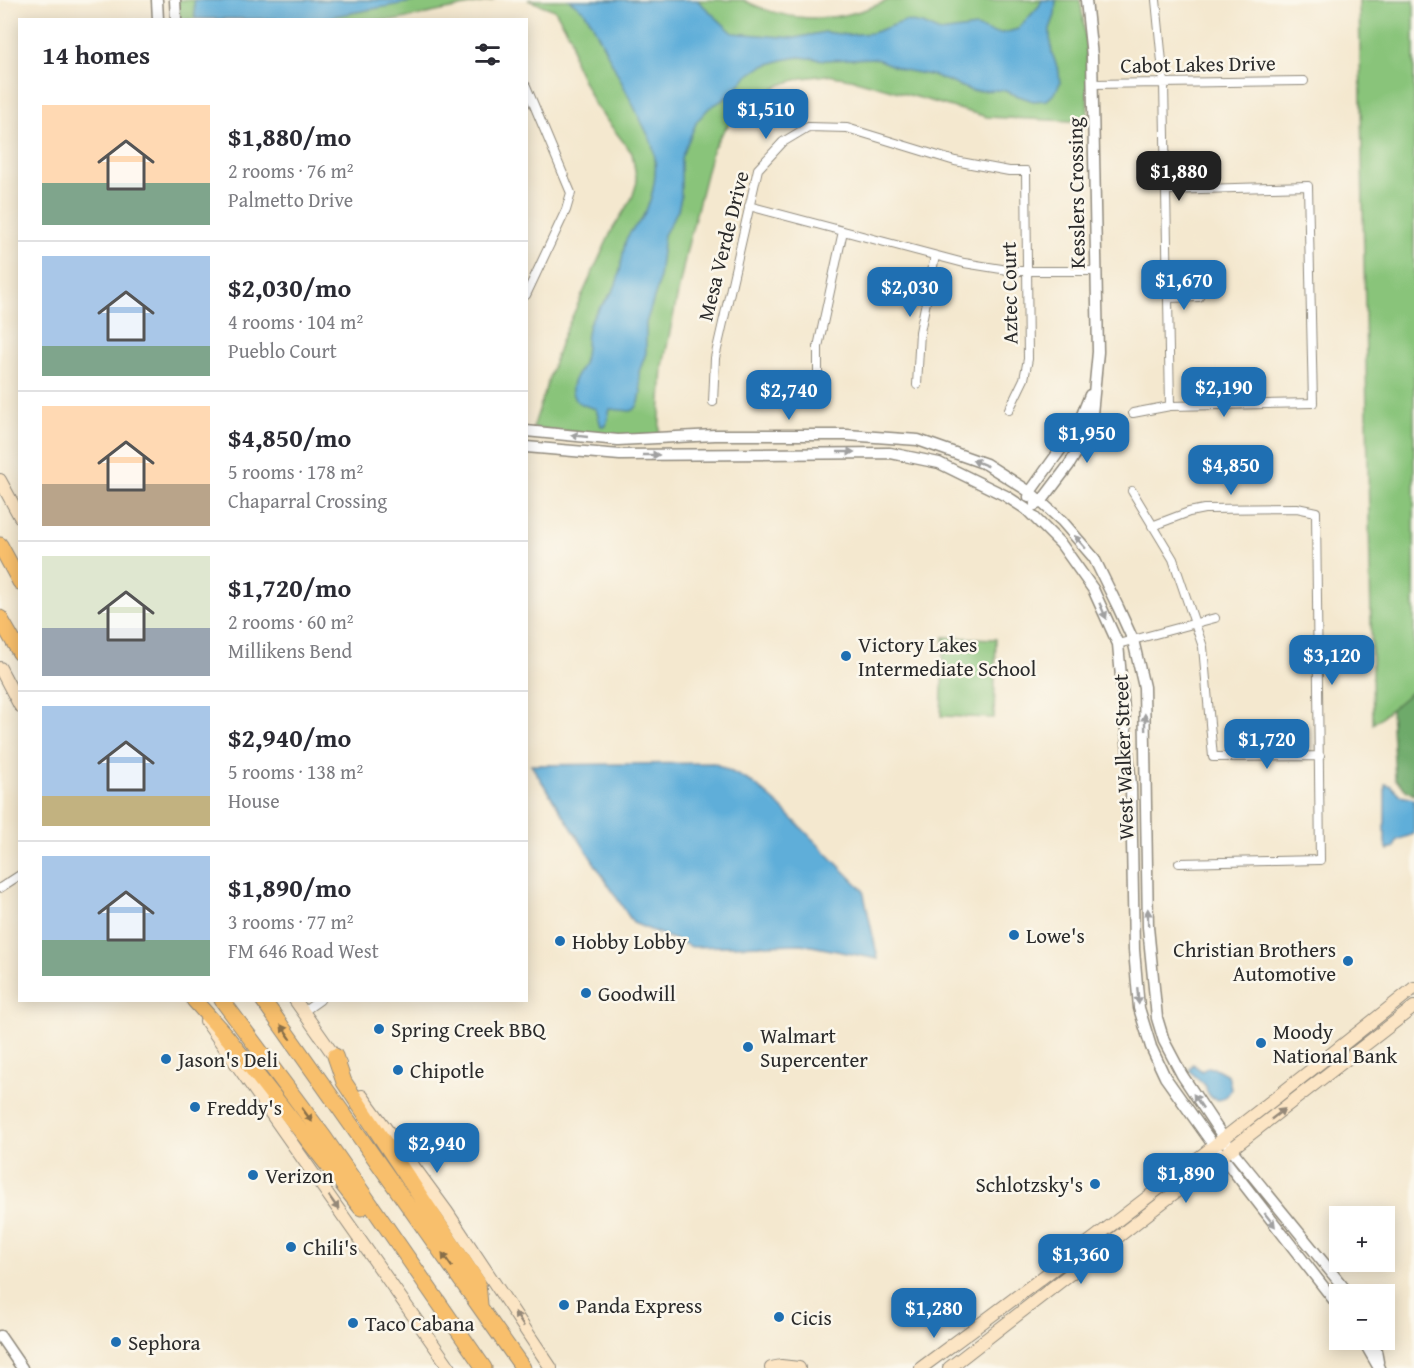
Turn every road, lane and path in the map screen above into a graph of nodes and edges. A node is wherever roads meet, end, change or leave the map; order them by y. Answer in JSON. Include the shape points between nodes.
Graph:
{"nodes":[{"id":1,"x":157,"y":0,"type":"edge"},
{"id":2,"x":175,"y":0,"type":"edge"},
{"id":3,"x":1086,"y":0,"type":"edge"},
{"id":4,"x":1156,"y":0,"type":"edge"},
{"id":5,"x":158,"y":18,"type":"edge"},
{"id":6,"x":176,"y":18,"type":"edge"},
{"id":7,"x":1304,"y":81,"type":"dead end"},
{"id":8,"x":1164,"y":83,"type":"junction"},
{"id":9,"x":1093,"y":84,"type":"junction"},
{"id":10,"x":528,"y":91,"type":"edge"},
{"id":11,"x":1026,"y":171,"type":"joint"},
{"id":12,"x":1166,"y":190,"type":"junction"},
{"id":13,"x":749,"y":206,"type":"junction"},
{"id":14,"x":843,"y":231,"type":"junction"},
{"id":15,"x":935,"y":256,"type":"junction"},
{"id":16,"x":1027,"y":271,"type":"junction"},
{"id":17,"x":1096,"y":271,"type":"junction"},
{"id":18,"x":528,"y":291,"type":"edge"},
{"id":19,"x":1199,"y":297,"type":"dead end"},
{"id":20,"x":1168,"y":298,"type":"junction"},
{"id":21,"x":818,"y":376,"type":"dead end"},
{"id":22,"x":917,"y":385,"type":"dead end"},
{"id":23,"x":1094,"y":386,"type":"junction"},
{"id":24,"x":713,"y":402,"type":"dead end"},
{"id":25,"x":1170,"y":406,"type":"junction"},
{"id":26,"x":1009,"y":410,"type":"dead end"},
{"id":27,"x":1133,"y":413,"type":"dead end"},
{"id":28,"x":528,"y":431,"type":"edge"},
{"id":29,"x":528,"y":447,"type":"edge"},
{"id":30,"x":0,"y":480,"type":"edge"},
{"id":31,"x":1132,"y":491,"type":"dead end"},
{"id":32,"x":1030,"y":492,"type":"junction"},
{"id":33,"x":1041,"y":502,"type":"junction"},
{"id":34,"x":1026,"y":509,"type":"junction"},
{"id":35,"x":18,"y":513,"type":"edge"},
{"id":36,"x":1152,"y":526,"type":"junction"},
{"id":37,"x":0,"y":545,"type":"edge"},
{"id":38,"x":18,"y":578,"type":"edge"},
{"id":39,"x":0,"y":618,"type":"edge"},
{"id":40,"x":1215,"y":618,"type":"dead end"},
{"id":41,"x":1195,"y":624,"type":"junction"},
{"id":42,"x":1133,"y":640,"type":"junction"},
{"id":43,"x":1118,"y":644,"type":"junction"},
{"id":44,"x":18,"y":650,"type":"edge"},
{"id":45,"x":0,"y":668,"type":"edge"},
{"id":46,"x":18,"y":702,"type":"edge"},
{"id":47,"x":1320,"y":756,"type":"junction"},
{"id":48,"x":1179,"y":863,"type":"dead end"},
{"id":49,"x":18,"y":876,"type":"edge"},
{"id":50,"x":0,"y":888,"type":"edge"},
{"id":51,"x":1414,"y":988,"type":"edge"},
{"id":52,"x":194,"y":1002,"type":"edge"},
{"id":53,"x":195,"y":1002,"type":"edge"},
{"id":54,"x":223,"y":1002,"type":"edge"},
{"id":55,"x":264,"y":1002,"type":"edge"},
{"id":56,"x":296,"y":1002,"type":"edge"},
{"id":57,"x":318,"y":1002,"type":"edge"},
{"id":58,"x":1414,"y":1007,"type":"edge"},
{"id":59,"x":303,"y":1012,"type":"junction"},
{"id":60,"x":334,"y":1056,"type":"junction"},
{"id":61,"x":1218,"y":1142,"type":"junction"},
{"id":62,"x":1226,"y":1153,"type":"junction"},
{"id":63,"x":1340,"y":1284,"type":"edge"},
{"id":64,"x":1329,"y":1293,"type":"edge"},
{"id":65,"x":480,"y":1308,"type":"junction"},
{"id":66,"x":444,"y":1310,"type":"junction"},
{"id":67,"x":0,"y":1336,"type":"edge"},
{"id":68,"x":1369,"y":1350,"type":"edge"},
{"id":69,"x":1376,"y":1350,"type":"edge"},
{"id":70,"x":22,"y":1368,"type":"edge"},
{"id":71,"x":450,"y":1368,"type":"edge"},
{"id":72,"x":484,"y":1368,"type":"edge"},
{"id":73,"x":523,"y":1368,"type":"edge"},
{"id":74,"x":551,"y":1368,"type":"edge"},
{"id":75,"x":771,"y":1368,"type":"edge"},
{"id":76,"x":799,"y":1368,"type":"edge"},
{"id":77,"x":921,"y":1368,"type":"edge"},
{"id":78,"x":949,"y":1368,"type":"edge"},
{"id":79,"x":1379,"y":1368,"type":"edge"}],
"edges":[{"from":1,"to":5,"type":"street"},
{"from":2,"to":6,"type":"street"},
{"from":3,"to":9,"type":"street","name":"Kesslers Crossing"},
{"from":4,"to":8,"type":"street"},
{"from":7,"to":8,"type":"street","name":"Cabot Lakes Drive"},
{"from":8,"to":9,"type":"street","name":"Cabot Lakes Drive"},
{"from":8,"to":12,"type":"street"},
{"from":9,"to":17,"type":"street","name":"Kesslers Crossing"},
{"from":10,"to":18,"type":"street","via":[[571,193]]},
{"from":11,"to":13,"type":"street","name":"Mesa Verde Drive","via":[[955,161],[847,128],[808,127],[783,142],[758,169]]},
{"from":11,"to":16,"type":"street","name":"Aztec Court"},
{"from":12,"to":20,"type":"street"},
{"from":12,"to":25,"type":"street","via":[[1308,186],[1313,404]]},
{"from":13,"to":14,"type":"street"},
{"from":13,"to":24,"type":"street","name":"Mesa Verde Drive","via":[[715,358]]},
{"from":14,"to":15,"type":"street"},
{"from":14,"to":21,"type":"street","via":[[818,347]]},
{"from":15,"to":16,"type":"street"},
{"from":15,"to":22,"type":"street","via":[[920,332]]},
{"from":16,"to":17,"type":"street"},
{"from":16,"to":26,"type":"street","name":"Aztec Court","via":[[1028,359],[1024,379]]},
{"from":17,"to":23,"type":"street","name":"Kesslers Crossing","via":[[1098,352]]},
{"from":19,"to":20,"type":"street"},
{"from":20,"to":25,"type":"street"},
{"from":23,"to":32,"type":"street","name":"Kesslers Crossing","via":[[1078,425]]},
{"from":23,"to":33,"type":"street","name":"Kesslers Crossing","via":[[1092,414],[1084,440]]},
{"from":25,"to":27,"type":"street"},
{"from":32,"to":28,"type":"street","name":"West Walker Street","one_way":true,"via":[[986,464],[918,441],[847,435],[618,440]]},
{"from":29,"to":34,"type":"street","name":"West Walker Street","one_way":true,"via":[[620,454],[890,453],[939,463]]},
{"from":30,"to":35,"type":"main road"},
{"from":31,"to":36,"type":"street"},
{"from":32,"to":33,"type":"street","name":"West Walker Street"},
{"from":32,"to":34,"type":"street","name":"Kesslers Crossing"},
{"from":33,"to":34,"type":"street","name":"Kesslers Crossing"},
{"from":42,"to":33,"type":"street","name":"West Walker Street","one_way":true,"via":[[1094,558]]},
{"from":34,"to":43,"type":"street","name":"West Walker Street","one_way":true,"via":[[1061,544],[1094,589]]},
{"from":36,"to":41,"type":"street","via":[[1173,559]]},
{"from":36,"to":47,"type":"street","via":[[1204,509],[1296,508],[1316,512]]},
{"from":37,"to":38,"type":"highway"},
{"from":39,"to":44,"type":"highway"},
{"from":40,"to":41,"type":"street"},
{"from":41,"to":42,"type":"street"},
{"from":41,"to":47,"type":"street","via":[[1203,647],[1213,757]]},
{"from":42,"to":43,"type":"street"},
{"from":61,"to":42,"type":"street","name":"West Walker Street","one_way":true,"via":[[1164,1041],[1156,1018],[1148,927],[1144,687]]},
{"from":43,"to":61,"type":"street","name":"West Walker Street","one_way":true,"via":[[1131,786],[1139,1008],[1165,1077]]},
{"from":45,"to":46,"type":"main road"},
{"from":47,"to":48,"type":"street","via":[[1320,860]]},
{"from":49,"to":50,"type":"street"},
{"from":51,"to":61,"type":"main road"},
{"from":52,"to":71,"type":"main road","one_way":true},
{"from":53,"to":66,"type":"highway","via":[[228,1038],[393,1251]]},
{"from":54,"to":66,"type":"highway","one_way":true,"via":[[324,1137]]},
{"from":65,"to":55,"type":"highway","one_way":true},
{"from":56,"to":59,"type":"main road"},
{"from":57,"to":59,"type":"street"},
{"from":62,"to":58,"type":"main road","one_way":true},
{"from":59,"to":60,"type":"main road"},
{"from":60,"to":65,"type":"highway","via":[[344,1082],[478,1283]]},
{"from":74,"to":60,"type":"main road","one_way":true,"via":[[447,1212]]},
{"from":61,"to":62,"type":"street","name":"West Walker Street"},
{"from":61,"to":77,"type":"main road"},
{"from":62,"to":63,"type":"street","name":"West Walker Street"},
{"from":62,"to":64,"type":"street","name":"West Walker Street","one_way":true},
{"from":62,"to":78,"type":"main road"},
{"from":65,"to":73,"type":"highway"},
{"from":66,"to":72,"type":"highway"},
{"from":67,"to":70,"type":"street"},
{"from":68,"to":79,"type":"street"},
{"from":69,"to":79,"type":"street"},
{"from":75,"to":76,"type":"main road"}]}
